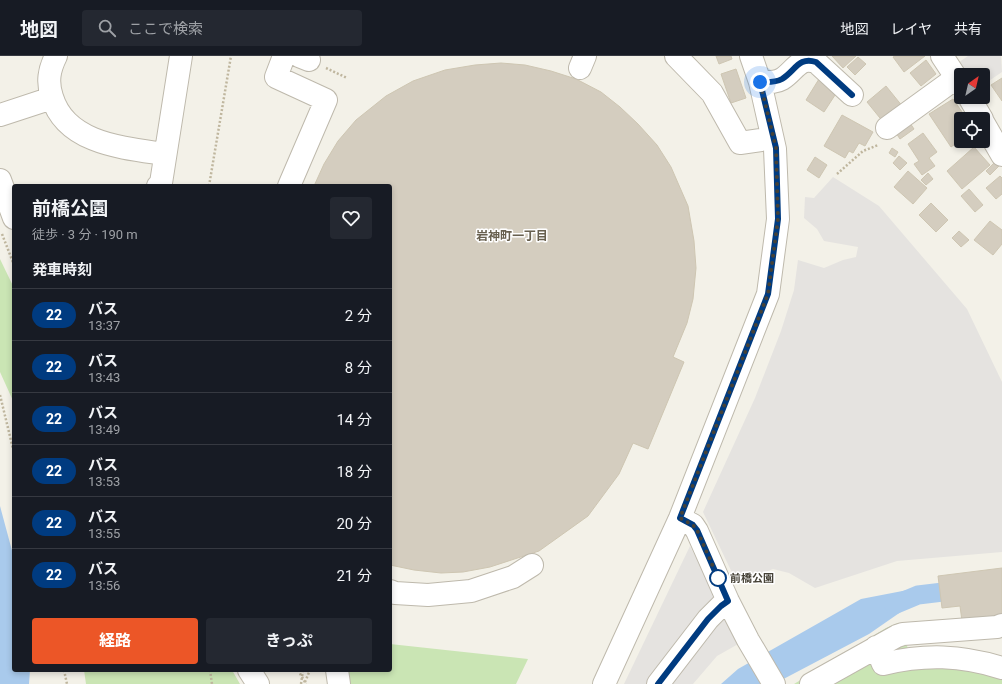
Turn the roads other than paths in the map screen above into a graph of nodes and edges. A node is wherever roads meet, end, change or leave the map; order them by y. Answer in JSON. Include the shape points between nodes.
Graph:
{"nodes":[{"id":1,"x":56,"y":56,"type":"edge"},
{"id":2,"x":181,"y":56,"type":"edge"},
{"id":3,"x":284,"y":56,"type":"edge"},
{"id":4,"x":676,"y":56,"type":"edge"},
{"id":5,"x":751,"y":56,"type":"edge"},
{"id":6,"x":942,"y":56,"type":"edge"},
{"id":7,"x":954,"y":74,"type":"edge"},
{"id":8,"x":760,"y":82,"type":"junction"},
{"id":9,"x":954,"y":84,"type":"edge"},
{"id":10,"x":852,"y":95,"type":"dead end"},
{"id":11,"x":52,"y":98,"type":"junction"},
{"id":12,"x":0,"y":116,"type":"edge"},
{"id":13,"x":887,"y":128,"type":"road end"},
{"id":14,"x":990,"y":134,"type":"edge"},
{"id":15,"x":761,"y":140,"type":"dead end"},
{"id":16,"x":165,"y":154,"type":"junction"},
{"id":17,"x":1002,"y":154,"type":"edge"},
{"id":18,"x":0,"y":180,"type":"edge"},
{"id":19,"x":159,"y":184,"type":"edge"},
{"id":20,"x":289,"y":184,"type":"edge"},
{"id":21,"x":12,"y":213,"type":"edge"},
{"id":22,"x":680,"y":518,"type":"junction"},
{"id":23,"x":532,"y":565,"type":"dead end"},
{"id":24,"x":392,"y":592,"type":"edge"},
{"id":25,"x":728,"y":601,"type":"junction"},
{"id":26,"x":1002,"y":625,"type":"edge"},
{"id":27,"x":876,"y":647,"type":"junction"},
{"id":28,"x":1002,"y":668,"type":"edge"},
{"id":29,"x":250,"y":672,"type":"edge"},
{"id":30,"x":337,"y":672,"type":"edge"},
{"id":31,"x":258,"y":684,"type":"edge"},
{"id":32,"x":339,"y":684,"type":"edge"},
{"id":33,"x":604,"y":684,"type":"edge"},
{"id":34,"x":658,"y":684,"type":"edge"},
{"id":35,"x":774,"y":684,"type":"edge"},
{"id":36,"x":811,"y":684,"type":"edge"}],
"edges":[{"from":1,"to":11,"type":"street","via":[[49,75]]},
{"from":2,"to":16,"type":"street"},
{"from":3,"to":20,"type":"street","via":[[276,77],[326,100]]},
{"from":4,"to":15,"type":"street","via":[[712,93],[740,142]]},
{"from":5,"to":8,"type":"street"},
{"from":6,"to":7,"type":"street"},
{"from":8,"to":10,"type":"street","via":[[782,79],[804,60],[809,59],[816,62]]},
{"from":8,"to":22,"type":"street","via":[[776,148],[778,219],[768,294]]},
{"from":9,"to":13,"type":"street"},
{"from":11,"to":12,"type":"street"},
{"from":11,"to":16,"type":"street","via":[[63,118],[78,131],[94,139]]},
{"from":14,"to":17,"type":"street"},
{"from":16,"to":19,"type":"street"},
{"from":18,"to":21,"type":"street"},
{"from":22,"to":25,"type":"street","via":[[697,530]]},
{"from":22,"to":33,"type":"street"},
{"from":23,"to":24,"type":"street","via":[[513,577],[471,591],[428,595]]},
{"from":25,"to":34,"type":"street","via":[[711,615]]},
{"from":25,"to":35,"type":"street"},
{"from":26,"to":27,"type":"street","via":[[903,634]]},
{"from":27,"to":28,"type":"street","via":[[883,664],[905,658],[931,656],[964,658]]},
{"from":27,"to":36,"type":"street"},
{"from":29,"to":31,"type":"street"},
{"from":30,"to":32,"type":"street"}]}
